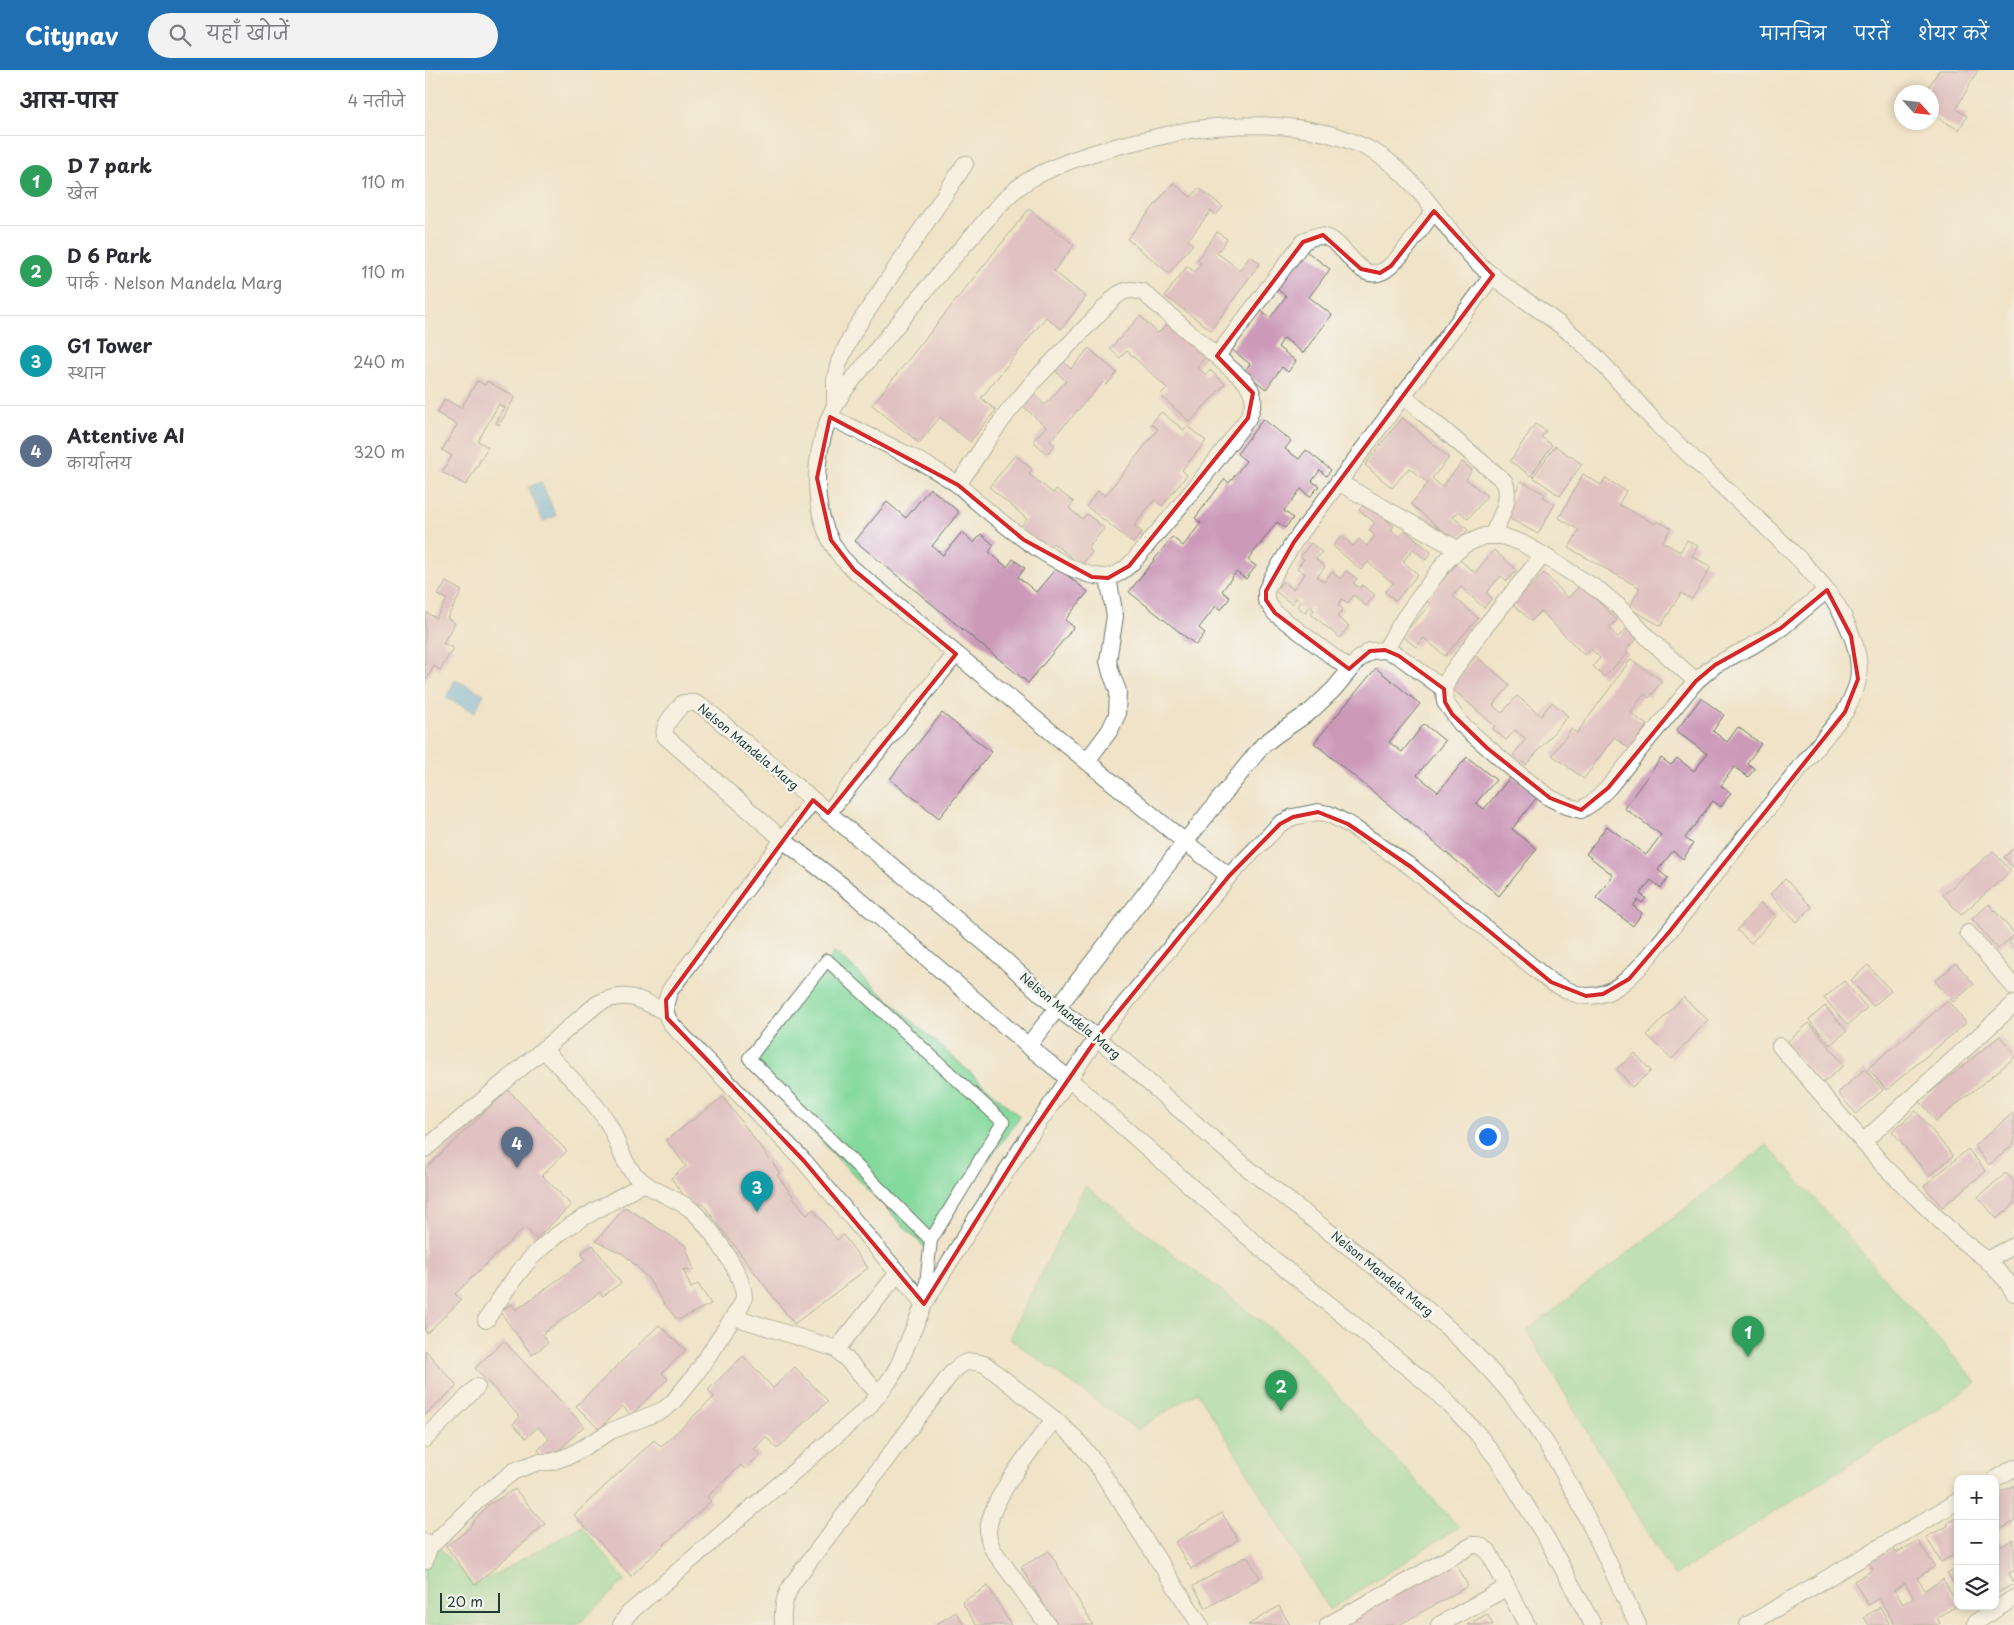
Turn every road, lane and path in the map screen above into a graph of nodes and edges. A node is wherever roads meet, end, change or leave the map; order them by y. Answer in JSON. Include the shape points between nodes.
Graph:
{"nodes":[{"id":1,"x":965,"y":164,"type":"dead end"},
{"id":2,"x":1434,"y":211,"type":"junction"},
{"id":3,"x":1493,"y":275,"type":"junction"},
{"id":4,"x":1217,"y":356,"type":"junction"},
{"id":5,"x":1402,"y":395,"type":"junction"},
{"id":6,"x":832,"y":411,"type":"junction"},
{"id":7,"x":1339,"y":482,"type":"junction"},
{"id":8,"x":958,"y":485,"type":"junction"},
{"id":9,"x":1492,"y":536,"type":"junction"},
{"id":10,"x":1459,"y":550,"type":"junction"},
{"id":11,"x":1543,"y":555,"type":"junction"},
{"id":12,"x":1108,"y":578,"type":"junction"},
{"id":13,"x":1827,"y":590,"type":"junction"},
{"id":14,"x":1385,"y":650,"type":"junction"},
{"id":15,"x":956,"y":654,"type":"junction"},
{"id":16,"x":1349,"y":669,"type":"junction"},
{"id":17,"x":1696,"y":681,"type":"junction"},
{"id":18,"x":1444,"y":689,"type":"junction"},
{"id":19,"x":1087,"y":761,"type":"junction"},
{"id":20,"x":813,"y":800,"type":"junction"},
{"id":21,"x":828,"y":813,"type":"junction"},
{"id":22,"x":783,"y":840,"type":"junction"},
{"id":23,"x":1185,"y":842,"type":"junction"},
{"id":24,"x":1229,"y":876,"type":"junction"},
{"id":25,"x":1968,"y":933,"type":"dead end"},
{"id":26,"x":2014,"y":987,"type":"edge"},
{"id":27,"x":2014,"y":1004,"type":"edge"},
{"id":28,"x":1058,"y":1008,"type":"junction"},
{"id":29,"x":665,"y":1012,"type":"junction"},
{"id":30,"x":1097,"y":1038,"type":"junction"},
{"id":31,"x":1028,"y":1046,"type":"junction"},
{"id":32,"x":1780,"y":1046,"type":"dead end"},
{"id":33,"x":543,"y":1049,"type":"junction"},
{"id":34,"x":1069,"y":1078,"type":"junction"},
{"id":35,"x":1863,"y":1142,"type":"junction"},
{"id":36,"x":425,"y":1149,"type":"edge"},
{"id":37,"x":644,"y":1183,"type":"junction"},
{"id":38,"x":931,"y":1240,"type":"junction"},
{"id":39,"x":2014,"y":1246,"type":"edge"},
{"id":40,"x":1987,"y":1260,"type":"junction"},
{"id":41,"x":898,"y":1273,"type":"junction"},
{"id":42,"x":2014,"y":1293,"type":"edge"},
{"id":43,"x":924,"y":1304,"type":"junction"},
{"id":44,"x":734,"y":1317,"type":"junction"},
{"id":45,"x":487,"y":1320,"type":"dead end"},
{"id":46,"x":837,"y":1349,"type":"junction"},
{"id":47,"x":477,"y":1387,"type":"dead end"},
{"id":48,"x":879,"y":1394,"type":"junction"},
{"id":49,"x":1054,"y":1419,"type":"junction"},
{"id":50,"x":425,"y":1439,"type":"edge"},
{"id":51,"x":2014,"y":1468,"type":"edge"},
{"id":52,"x":1999,"y":1477,"type":"edge"},
{"id":53,"x":1954,"y":1503,"type":"edge"},
{"id":54,"x":427,"y":1543,"type":"edge"},
{"id":55,"x":425,"y":1561,"type":"edge"},
{"id":56,"x":1507,"y":1588,"type":"junction"},
{"id":57,"x":2014,"y":1598,"type":"edge"},
{"id":58,"x":621,"y":1625,"type":"edge"},
{"id":59,"x":783,"y":1625,"type":"edge"},
{"id":60,"x":1048,"y":1625,"type":"edge"},
{"id":61,"x":1200,"y":1625,"type":"edge"},
{"id":62,"x":1328,"y":1625,"type":"edge"},
{"id":63,"x":1439,"y":1625,"type":"edge"},
{"id":64,"x":1527,"y":1625,"type":"edge"},
{"id":65,"x":1593,"y":1625,"type":"edge"},
{"id":66,"x":1638,"y":1625,"type":"edge"},
{"id":67,"x":1748,"y":1625,"type":"edge"},
{"id":68,"x":1976,"y":1625,"type":"edge"}],
"edges":[{"from":1,"to":6,"type":"street","via":[[854,331],[839,362]]},
{"from":2,"to":3,"type":"street","via":[[1467,251]]},
{"from":2,"to":4,"type":"street","via":[[1391,266],[1380,273],[1370,274],[1361,269],[1323,235],[1303,242]]},
{"from":2,"to":6,"type":"street","via":[[1397,169],[1374,152],[1350,141],[1293,127],[1253,125],[1195,129],[1085,155],[1026,182],[1001,204],[925,288]]},
{"from":3,"to":5,"type":"street"},
{"from":3,"to":13,"type":"street","via":[[1579,341],[1660,427],[1776,536]]},
{"from":4,"to":8,"type":"street","via":[[1143,292],[1124,290],[1034,381],[986,442]]},
{"from":4,"to":12,"type":"street","via":[[1246,382],[1253,393],[1254,405],[1248,418],[1176,513],[1129,566]]},
{"from":5,"to":7,"type":"street"},
{"from":5,"to":9,"type":"street","via":[[1504,481],[1508,497]]},
{"from":6,"to":8,"type":"street"},
{"from":6,"to":15,"type":"street","via":[[818,457],[817,478],[818,496],[831,540],[854,570]]},
{"from":7,"to":10,"type":"street"},
{"from":7,"to":16,"type":"street","via":[[1293,542],[1272,578],[1266,600],[1275,613]]},
{"from":8,"to":12,"type":"street","via":[[1024,540],[1049,556],[1092,577]]},
{"from":9,"to":10,"type":"street","via":[[1483,536]]},
{"from":9,"to":11,"type":"street","via":[[1522,543]]},
{"from":10,"to":14,"type":"street","via":[[1446,561]]},
{"from":11,"to":17,"type":"street","via":[[1600,591]]},
{"from":11,"to":18,"type":"street","via":[[1484,628]]},
{"from":12,"to":19,"type":"street","via":[[1115,616],[1108,661],[1118,692],[1118,709],[1110,730]]},
{"from":13,"to":17,"type":"street","via":[[1781,628],[1715,665]]},
{"from":13,"to":24,"type":"street","via":[[1844,619],[1858,661],[1858,679],[1845,712],[1651,956],[1629,978],[1609,990],[1586,996],[1551,982],[1411,867],[1329,814],[1305,813],[1280,824]]},
{"from":14,"to":16,"type":"street","via":[[1371,651]]},
{"from":14,"to":18,"type":"street","via":[[1399,656]]},
{"from":15,"to":19,"type":"street"},
{"from":15,"to":21,"type":"street"},
{"from":16,"to":23,"type":"street","via":[[1311,711],[1263,745]]},
{"from":17,"to":18,"type":"street","via":[[1608,788],[1595,802],[1581,810],[1551,798],[1487,748],[1452,714],[1445,702]]},
{"from":19,"to":23,"type":"street"},
{"from":20,"to":21,"type":"street","name":"Nelson Mandela Marg"},
{"from":20,"to":22,"type":"street"},
{"from":20,"to":22,"type":"street","name":"Nelson Mandela Marg","via":[[695,702],[683,703],[667,724],[665,736]]},
{"from":21,"to":28,"type":"street","name":"Nelson Mandela Marg"},
{"from":22,"to":29,"type":"street","via":[[670,990]]},
{"from":22,"to":31,"type":"street","name":"Nelson Mandela Marg","via":[[853,894]]},
{"from":23,"to":24,"type":"street"},
{"from":23,"to":28,"type":"street"},
{"from":24,"to":30,"type":"street"},
{"from":25,"to":26,"type":"street"},
{"from":27,"to":35,"type":"street"},
{"from":28,"to":30,"type":"street","name":"Nelson Mandela Marg"},
{"from":28,"to":31,"type":"street"},
{"from":29,"to":33,"type":"street","via":[[637,998],[624,995],[610,997]]},
{"from":29,"to":41,"type":"street","via":[[673,1026],[805,1161]]},
{"from":30,"to":34,"type":"street"},
{"from":30,"to":66,"type":"street","name":"Nelson Mandela Marg","via":[[1279,1195],[1349,1246],[1434,1316],[1493,1374],[1534,1424],[1555,1458]]},
{"from":31,"to":34,"type":"street","name":"Nelson Mandela Marg"},
{"from":32,"to":35,"type":"street"},
{"from":33,"to":36,"type":"street"},
{"from":33,"to":37,"type":"street","via":[[598,1110],[616,1138],[624,1159]]},
{"from":34,"to":43,"type":"street"},
{"from":34,"to":65,"type":"street","name":"Nelson Mandela Marg","via":[[1272,1258],[1424,1381],[1476,1432],[1512,1481],[1548,1540]]},
{"from":35,"to":40,"type":"street","via":[[1921,1204]]},
{"from":37,"to":44,"type":"street","via":[[698,1215],[721,1245],[743,1290],[744,1298]]},
{"from":37,"to":45,"type":"street","via":[[561,1233],[534,1254]]},
{"from":38,"to":38,"type":"street","via":[[1003,1122],[827,960],[749,1058]]},
{"from":38,"to":43,"type":"street"},
{"from":39,"to":40,"type":"street"},
{"from":40,"to":42,"type":"street"},
{"from":41,"to":43,"type":"street"},
{"from":41,"to":46,"type":"street"},
{"from":43,"to":48,"type":"street","via":[[898,1366]]},
{"from":44,"to":46,"type":"street"},
{"from":44,"to":54,"type":"street","via":[[696,1374],[663,1410],[611,1431],[571,1455],[514,1471],[481,1497],[434,1544]]},
{"from":46,"to":48,"type":"street"},
{"from":47,"to":50,"type":"street"},
{"from":48,"to":58,"type":"street","via":[[867,1409],[628,1614]]},
{"from":49,"to":59,"type":"street","via":[[986,1365],[967,1361],[957,1367],[792,1584],[782,1610]]},
{"from":49,"to":60,"type":"street","via":[[1001,1494],[988,1531],[993,1550]]},
{"from":49,"to":61,"type":"street","via":[[1095,1462]]},
{"from":51,"to":52,"type":"street"},
{"from":53,"to":67,"type":"street"},
{"from":54,"to":55,"type":"street"},
{"from":56,"to":62,"type":"street","via":[[1488,1551],[1473,1545]]},
{"from":56,"to":63,"type":"street"},
{"from":56,"to":64,"type":"street"},
{"from":57,"to":68,"type":"street","via":[[1981,1617]]}]}
